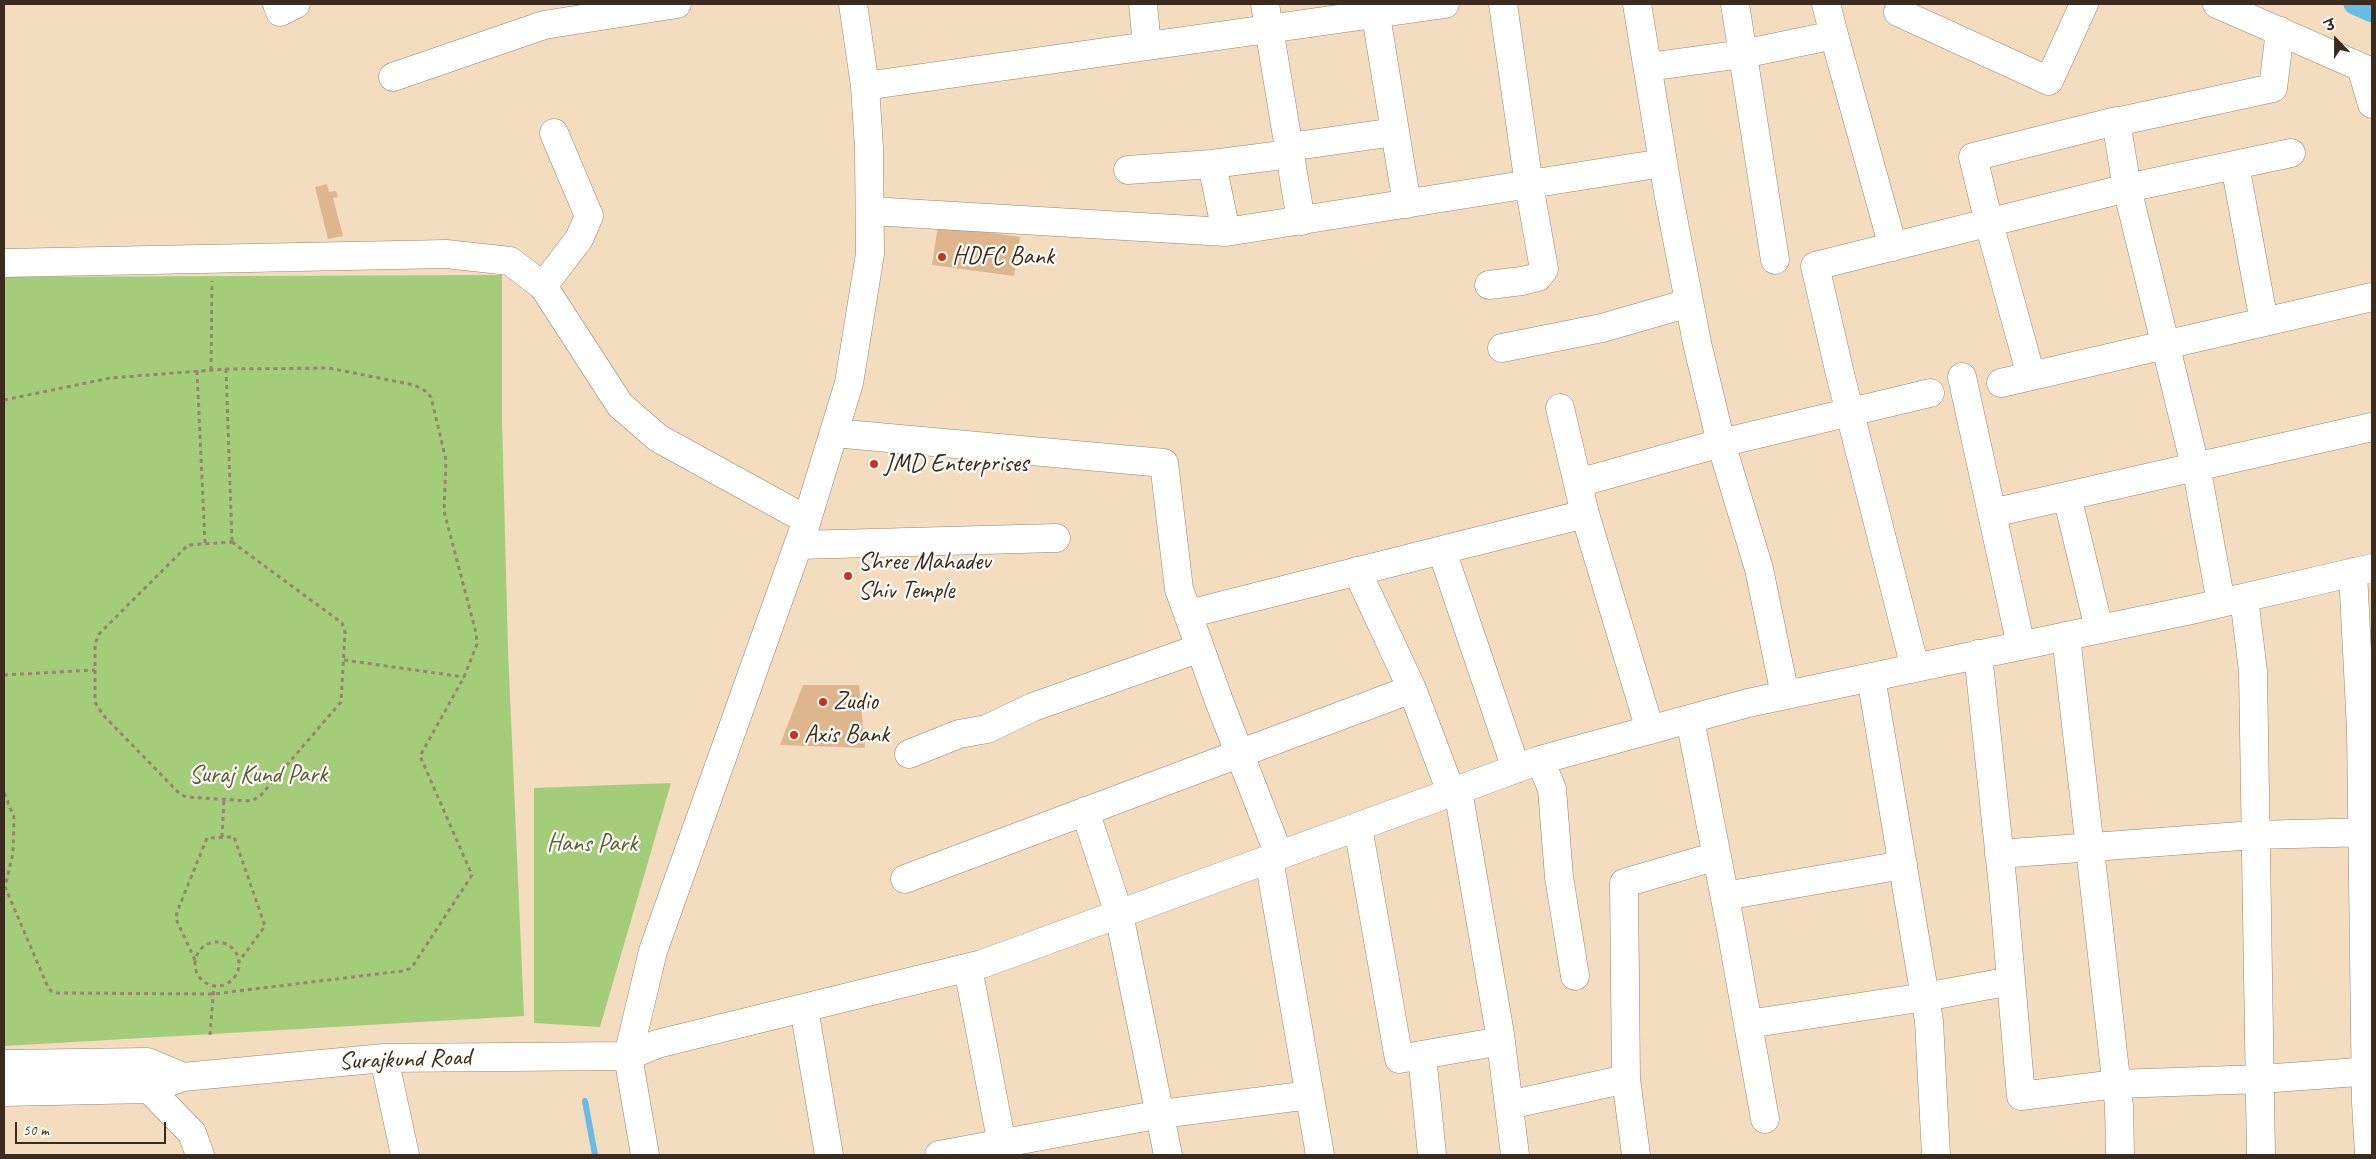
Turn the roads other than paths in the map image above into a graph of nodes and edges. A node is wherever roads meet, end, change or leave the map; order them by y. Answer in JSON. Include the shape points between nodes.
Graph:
{"nodes":[{"id":1,"x":277,"y":4,"type":"edge"},
{"id":2,"x":296,"y":4,"type":"edge"},
{"id":3,"x":677,"y":4,"type":"edge"},
{"id":4,"x":853,"y":4,"type":"edge"},
{"id":5,"x":1143,"y":4,"type":"edge"},
{"id":6,"x":1445,"y":4,"type":"edge"},
{"id":7,"x":1504,"y":4,"type":"edge"},
{"id":8,"x":1637,"y":4,"type":"edge"},
{"id":9,"x":1735,"y":4,"type":"edge"},
{"id":10,"x":1826,"y":4,"type":"edge"},
{"id":11,"x":1902,"y":4,"type":"edge"},
{"id":12,"x":2084,"y":4,"type":"edge"},
{"id":13,"x":2217,"y":4,"type":"edge"},
{"id":14,"x":1375,"y":9,"type":"edge"},
{"id":15,"x":1267,"y":17,"type":"edge"},
{"id":16,"x":2280,"y":31,"type":"junction"},
{"id":17,"x":1834,"y":35,"type":"junction"},
{"id":18,"x":1147,"y":46,"type":"junction"},
{"id":19,"x":1743,"y":54,"type":"junction"},
{"id":20,"x":1648,"y":67,"type":"junction"},
{"id":21,"x":2367,"y":70,"type":"edge"},
{"id":22,"x":393,"y":77,"type":"dead end"},
{"id":23,"x":865,"y":86,"type":"junction"},
{"id":24,"x":2372,"y":104,"type":"edge"},
{"id":25,"x":2116,"y":122,"type":"junction"},
{"id":26,"x":1395,"y":132,"type":"junction"},
{"id":27,"x":554,"y":133,"type":"dead end"},
{"id":28,"x":1289,"y":151,"type":"junction"},
{"id":29,"x":2291,"y":153,"type":"dead end"},
{"id":30,"x":1663,"y":163,"type":"junction"},
{"id":31,"x":1212,"y":164,"type":"junction"},
{"id":32,"x":2235,"y":165,"type":"junction"},
{"id":33,"x":1128,"y":170,"type":"dead end"},
{"id":34,"x":1529,"y":185,"type":"junction"},
{"id":35,"x":2127,"y":188,"type":"junction"},
{"id":36,"x":1407,"y":204,"type":"junction"},
{"id":37,"x":870,"y":211,"type":"junction"},
{"id":38,"x":1300,"y":221,"type":"junction"},
{"id":39,"x":1989,"y":223,"type":"junction"},
{"id":40,"x":1226,"y":232,"type":"junction"},
{"id":41,"x":1893,"y":247,"type":"junction"},
{"id":42,"x":1775,"y":260,"type":"dead end"},
{"id":43,"x":4,"y":263,"type":"edge"},
{"id":44,"x":1489,"y":285,"type":"dead end"},
{"id":45,"x":543,"y":286,"type":"junction"},
{"id":46,"x":2372,"y":297,"type":"edge"},
{"id":47,"x":1690,"y":303,"type":"junction"},
{"id":48,"x":2264,"y":322,"type":"junction"},
{"id":49,"x":2166,"y":345,"type":"junction"},
{"id":50,"x":1502,"y":348,"type":"dead end"},
{"id":51,"x":2031,"y":376,"type":"junction"},
{"id":52,"x":1962,"y":377,"type":"dead end"},
{"id":53,"x":2001,"y":383,"type":"dead end"},
{"id":54,"x":1930,"y":393,"type":"dead end"},
{"id":55,"x":1560,"y":408,"type":"dead end"},
{"id":56,"x":1850,"y":413,"type":"junction"},
{"id":57,"x":2372,"y":427,"type":"edge"},
{"id":58,"x":834,"y":433,"type":"junction"},
{"id":59,"x":1721,"y":443,"type":"junction"},
{"id":60,"x":2196,"y":468,"type":"junction"},
{"id":61,"x":1578,"y":483,"type":"junction"},
{"id":62,"x":2067,"y":496,"type":"junction"},
{"id":63,"x":1992,"y":513,"type":"junction"},
{"id":64,"x":1585,"y":514,"type":"junction"},
{"id":65,"x":807,"y":520,"type":"junction"},
{"id":66,"x":1056,"y":538,"type":"dead end"},
{"id":67,"x":798,"y":545,"type":"junction"},
{"id":68,"x":1442,"y":551,"type":"junction"},
{"id":69,"x":2363,"y":570,"type":"edge"},
{"id":70,"x":1357,"y":571,"type":"junction"},
{"id":71,"x":2232,"y":600,"type":"junction"},
{"id":72,"x":1188,"y":614,"type":"junction"},
{"id":73,"x":2099,"y":629,"type":"junction"},
{"id":74,"x":2066,"y":636,"type":"junction"},
{"id":75,"x":2021,"y":646,"type":"junction"},
{"id":76,"x":1200,"y":648,"type":"junction"},
{"id":77,"x":1978,"y":654,"type":"junction"},
{"id":78,"x":1915,"y":668,"type":"junction"},
{"id":79,"x":1871,"y":677,"type":"junction"},
{"id":80,"x":1412,"y":689,"type":"junction"},
{"id":81,"x":1785,"y":695,"type":"junction"},
{"id":82,"x":1690,"y":719,"type":"junction"},
{"id":83,"x":1650,"y":730,"type":"junction"},
{"id":84,"x":909,"y":754,"type":"dead end"},
{"id":85,"x":1240,"y":755,"type":"junction"},
{"id":86,"x":1528,"y":764,"type":"junction"},
{"id":87,"x":1455,"y":791,"type":"junction"},
{"id":88,"x":1084,"y":811,"type":"junction"},
{"id":89,"x":1358,"y":827,"type":"junction"},
{"id":90,"x":2368,"y":831,"type":"edge"},
{"id":91,"x":2254,"y":835,"type":"junction"},
{"id":92,"x":2090,"y":847,"type":"junction"},
{"id":93,"x":1999,"y":854,"type":"junction"},
{"id":94,"x":1717,"y":856,"type":"junction"},
{"id":95,"x":1274,"y":857,"type":"junction"},
{"id":96,"x":1903,"y":865,"type":"junction"},
{"id":97,"x":905,"y":879,"type":"dead end"},
{"id":98,"x":1725,"y":896,"type":"junction"},
{"id":99,"x":1119,"y":914,"type":"junction"},
{"id":100,"x":968,"y":968,"type":"junction"},
{"id":101,"x":1575,"y":976,"type":"dead end"},
{"id":102,"x":2011,"y":982,"type":"junction"},
{"id":103,"x":1925,"y":997,"type":"junction"},
{"id":104,"x":804,"y":1008,"type":"junction"},
{"id":105,"x":1748,"y":1024,"type":"junction"},
{"id":106,"x":1501,"y":1041,"type":"junction"},
{"id":107,"x":1422,"y":1055,"type":"junction"},
{"id":108,"x":628,"y":1056,"type":"junction"},
{"id":109,"x":384,"y":1058,"type":"junction"},
{"id":110,"x":147,"y":1062,"type":"junction"},
{"id":111,"x":4,"y":1064,"type":"edge"},
{"id":112,"x":2369,"y":1071,"type":"edge"},
{"id":113,"x":183,"y":1077,"type":"junction"},
{"id":114,"x":1626,"y":1079,"type":"junction"},
{"id":115,"x":2261,"y":1079,"type":"junction"},
{"id":116,"x":2116,"y":1084,"type":"junction"},
{"id":117,"x":149,"y":1088,"type":"junction"},
{"id":118,"x":4,"y":1092,"type":"edge"},
{"id":119,"x":1310,"y":1095,"type":"junction"},
{"id":120,"x":1509,"y":1105,"type":"junction"},
{"id":121,"x":1161,"y":1114,"type":"junction"},
{"id":122,"x":1765,"y":1119,"type":"dead end"},
{"id":123,"x":1003,"y":1149,"type":"edge"},
{"id":124,"x":200,"y":1155,"type":"edge"},
{"id":125,"x":405,"y":1155,"type":"edge"},
{"id":126,"x":645,"y":1155,"type":"edge"},
{"id":127,"x":829,"y":1155,"type":"edge"},
{"id":128,"x":939,"y":1155,"type":"edge"},
{"id":129,"x":1168,"y":1155,"type":"edge"},
{"id":130,"x":1320,"y":1155,"type":"edge"},
{"id":131,"x":1432,"y":1155,"type":"edge"},
{"id":132,"x":1515,"y":1155,"type":"edge"},
{"id":133,"x":1636,"y":1155,"type":"edge"},
{"id":134,"x":1936,"y":1155,"type":"edge"},
{"id":135,"x":2120,"y":1155,"type":"edge"},
{"id":136,"x":2261,"y":1155,"type":"edge"},
{"id":137,"x":2369,"y":1155,"type":"edge"}],
"edges":[{"from":1,"to":2,"type":"street","via":[[280,12]]},
{"from":3,"to":22,"type":"street","via":[[544,25]]},
{"from":4,"to":23,"type":"street"},
{"from":5,"to":18,"type":"street"},
{"from":6,"to":14,"type":"street"},
{"from":7,"to":34,"type":"street"},
{"from":8,"to":20,"type":"street"},
{"from":9,"to":19,"type":"street"},
{"from":10,"to":17,"type":"street"},
{"from":11,"to":12,"type":"street","via":[[1898,12],[2049,80]]},
{"from":13,"to":16,"type":"street"},
{"from":14,"to":15,"type":"street"},
{"from":14,"to":26,"type":"street"},
{"from":15,"to":18,"type":"street"},
{"from":15,"to":28,"type":"street"},
{"from":16,"to":21,"type":"street"},
{"from":16,"to":25,"type":"street","via":[[2273,88]]},
{"from":17,"to":19,"type":"street"},
{"from":17,"to":41,"type":"street"},
{"from":18,"to":23,"type":"street"},
{"from":19,"to":20,"type":"street"},
{"from":19,"to":42,"type":"street"},
{"from":20,"to":30,"type":"street"},
{"from":21,"to":24,"type":"street"},
{"from":23,"to":37,"type":"street"},
{"from":25,"to":35,"type":"street"},
{"from":25,"to":39,"type":"street","via":[[1973,157]]},
{"from":26,"to":28,"type":"street"},
{"from":26,"to":36,"type":"street"},
{"from":27,"to":45,"type":"street","via":[[589,216],[579,239]]},
{"from":28,"to":31,"type":"street"},
{"from":28,"to":38,"type":"street"},
{"from":29,"to":32,"type":"street"},
{"from":30,"to":34,"type":"street"},
{"from":30,"to":47,"type":"street"},
{"from":31,"to":33,"type":"street"},
{"from":31,"to":40,"type":"street"},
{"from":32,"to":35,"type":"street"},
{"from":32,"to":48,"type":"street"},
{"from":34,"to":36,"type":"street"},
{"from":34,"to":44,"type":"street","via":[[1544,269],[1538,277]]},
{"from":35,"to":39,"type":"street"},
{"from":35,"to":49,"type":"street"},
{"from":36,"to":38,"type":"street"},
{"from":37,"to":40,"type":"street"},
{"from":37,"to":58,"type":"street","via":[[870,254],[848,384]]},
{"from":38,"to":40,"type":"street"},
{"from":39,"to":41,"type":"street"},
{"from":39,"to":51,"type":"street"},
{"from":41,"to":56,"type":"street","via":[[1815,266]]},
{"from":43,"to":45,"type":"street","via":[[446,254],[510,261]]},
{"from":45,"to":65,"type":"street","via":[[620,405],[658,438]]},
{"from":46,"to":48,"type":"street"},
{"from":47,"to":50,"type":"street","via":[[1602,328]]},
{"from":47,"to":59,"type":"street"},
{"from":48,"to":49,"type":"street"},
{"from":49,"to":51,"type":"street"},
{"from":49,"to":60,"type":"street"},
{"from":51,"to":53,"type":"street"},
{"from":52,"to":63,"type":"street"},
{"from":54,"to":56,"type":"street"},
{"from":55,"to":61,"type":"street"},
{"from":56,"to":59,"type":"street"},
{"from":56,"to":78,"type":"street"},
{"from":57,"to":60,"type":"street"},
{"from":58,"to":65,"type":"street"},
{"from":58,"to":72,"type":"street","via":[[1164,463],[1179,589]]},
{"from":59,"to":61,"type":"street"},
{"from":59,"to":81,"type":"street","via":[[1758,569]]},
{"from":60,"to":62,"type":"street"},
{"from":60,"to":71,"type":"street"},
{"from":61,"to":64,"type":"street"},
{"from":62,"to":63,"type":"street"},
{"from":62,"to":73,"type":"street"},
{"from":63,"to":75,"type":"street"},
{"from":64,"to":68,"type":"street"},
{"from":64,"to":83,"type":"street"},
{"from":65,"to":67,"type":"street"},
{"from":66,"to":67,"type":"street"},
{"from":67,"to":108,"type":"street","via":[[653,951]]},
{"from":68,"to":70,"type":"street"},
{"from":68,"to":86,"type":"street"},
{"from":69,"to":71,"type":"street"},
{"from":69,"to":90,"type":"street","via":[[2361,730]]},
{"from":70,"to":72,"type":"street"},
{"from":70,"to":80,"type":"street"},
{"from":71,"to":73,"type":"street"},
{"from":71,"to":91,"type":"street","via":[[2253,670]]},
{"from":72,"to":76,"type":"street"},
{"from":73,"to":74,"type":"street"},
{"from":74,"to":75,"type":"street"},
{"from":74,"to":92,"type":"street"},
{"from":75,"to":77,"type":"street"},
{"from":76,"to":84,"type":"street","via":[[1033,707],[987,729],[959,734]]},
{"from":76,"to":85,"type":"street"},
{"from":77,"to":78,"type":"street"},
{"from":77,"to":93,"type":"street"},
{"from":78,"to":79,"type":"street"},
{"from":79,"to":81,"type":"street"},
{"from":79,"to":96,"type":"street"},
{"from":80,"to":85,"type":"street"},
{"from":80,"to":87,"type":"street"},
{"from":81,"to":82,"type":"street"},
{"from":82,"to":83,"type":"street"},
{"from":82,"to":94,"type":"street"},
{"from":83,"to":86,"type":"street"},
{"from":85,"to":88,"type":"street"},
{"from":85,"to":95,"type":"street"},
{"from":86,"to":87,"type":"street"},
{"from":86,"to":101,"type":"street","via":[[1552,789],[1559,878]]},
{"from":87,"to":89,"type":"street"},
{"from":87,"to":106,"type":"street"},
{"from":88,"to":97,"type":"street"},
{"from":88,"to":99,"type":"street"},
{"from":89,"to":95,"type":"street"},
{"from":89,"to":107,"type":"street","via":[[1398,1059]]},
{"from":90,"to":91,"type":"street"},
{"from":90,"to":112,"type":"street"},
{"from":91,"to":92,"type":"street"},
{"from":91,"to":115,"type":"street","via":[[2259,914]]},
{"from":92,"to":93,"type":"street"},
{"from":92,"to":116,"type":"street"},
{"from":93,"to":102,"type":"street"},
{"from":94,"to":98,"type":"street"},
{"from":94,"to":114,"type":"street","via":[[1624,883]]},
{"from":95,"to":99,"type":"street"},
{"from":95,"to":119,"type":"street"},
{"from":96,"to":98,"type":"street"},
{"from":96,"to":103,"type":"street"},
{"from":98,"to":105,"type":"street"},
{"from":99,"to":100,"type":"street"},
{"from":99,"to":121,"type":"street"},
{"from":100,"to":104,"type":"street"},
{"from":100,"to":123,"type":"street"},
{"from":102,"to":103,"type":"street"},
{"from":102,"to":116,"type":"street","via":[[2021,1096]]},
{"from":103,"to":105,"type":"street"},
{"from":103,"to":134,"type":"street"},
{"from":104,"to":108,"type":"street","via":[[657,1044]]},
{"from":104,"to":127,"type":"street"},
{"from":105,"to":122,"type":"street"},
{"from":106,"to":107,"type":"street"},
{"from":106,"to":120,"type":"street"},
{"from":107,"to":131,"type":"street"},
{"from":108,"to":109,"type":"street","name":"Surajkund Road"},
{"from":108,"to":126,"type":"street"},
{"from":109,"to":113,"type":"street","name":"Surajkund Road"},
{"from":109,"to":125,"type":"street"},
{"from":110,"to":111,"type":"street"},
{"from":110,"to":113,"type":"street"},
{"from":110,"to":117,"type":"street"},
{"from":112,"to":115,"type":"street"},
{"from":112,"to":137,"type":"street"},
{"from":113,"to":117,"type":"street","name":"Surajkund Road"},
{"from":114,"to":120,"type":"street"},
{"from":114,"to":133,"type":"street"},
{"from":115,"to":116,"type":"street"},
{"from":115,"to":136,"type":"street"},
{"from":116,"to":135,"type":"street"},
{"from":117,"to":118,"type":"street","name":"Surajkund Road"},
{"from":117,"to":124,"type":"street","via":[[192,1133]]},
{"from":119,"to":121,"type":"street"},
{"from":119,"to":130,"type":"street"},
{"from":120,"to":132,"type":"street"},
{"from":121,"to":123,"type":"street"},
{"from":121,"to":129,"type":"street"},
{"from":123,"to":128,"type":"street"}]}
